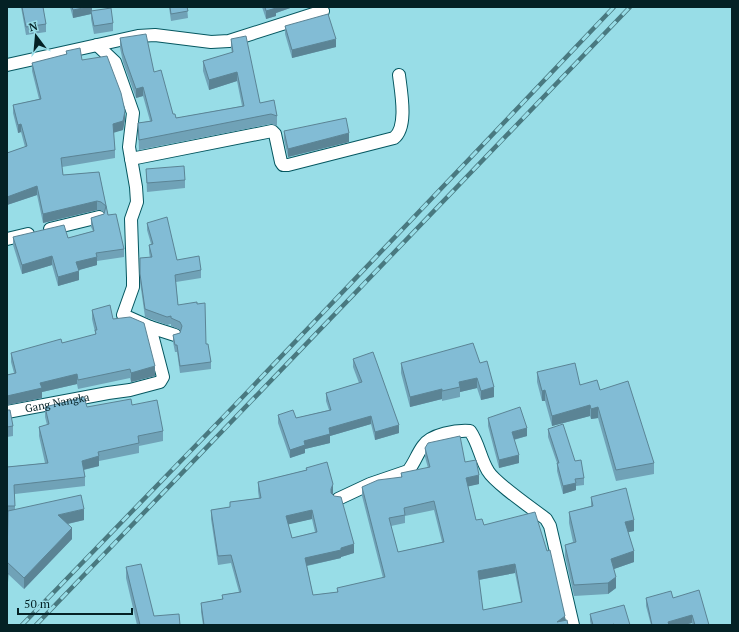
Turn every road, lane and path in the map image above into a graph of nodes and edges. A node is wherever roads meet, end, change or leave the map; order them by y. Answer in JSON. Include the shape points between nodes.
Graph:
{"nodes":[{"id":1,"x":323,"y":11,"type":"dead end"},
{"id":2,"x":303,"y":12,"type":"edge"},
{"id":3,"x":97,"y":45,"type":"junction"},
{"id":4,"x":7,"y":65,"type":"edge"},
{"id":5,"x":399,"y":76,"type":"dead end"},
{"id":6,"x":131,"y":159,"type":"junction"},
{"id":7,"x":99,"y":217,"type":"edge"},
{"id":8,"x":7,"y":239,"type":"edge"},
{"id":9,"x":150,"y":327,"type":"junction"},
{"id":10,"x":175,"y":335,"type":"edge"},
{"id":11,"x":7,"y":412,"type":"edge"},
{"id":12,"x":338,"y":499,"type":"edge"},
{"id":13,"x":573,"y":625,"type":"edge"}],
"edges":[{"from":1,"to":2,"type":"street"},
{"from":2,"to":3,"type":"street","via":[[229,41],[211,42],[146,35]]},
{"from":3,"to":4,"type":"street"},
{"from":3,"to":6,"type":"street","via":[[115,62],[134,113],[129,139]]},
{"from":5,"to":6,"type":"street","via":[[402,121],[400,132],[394,138],[288,165],[281,162],[275,134],[272,131]]},
{"from":6,"to":9,"type":"street","via":[[137,202],[131,219],[133,278],[130,298],[123,312],[125,316]]},
{"from":7,"to":8,"type":"street"},
{"from":9,"to":10,"type":"street"},
{"from":9,"to":11,"type":"street","name":"Gang Nangka","via":[[162,380],[130,390]]},
{"from":12,"to":13,"type":"street","via":[[370,484],[408,471],[423,446],[434,438],[461,430],[470,431],[476,439],[488,473],[546,519],[550,526]]}]}
